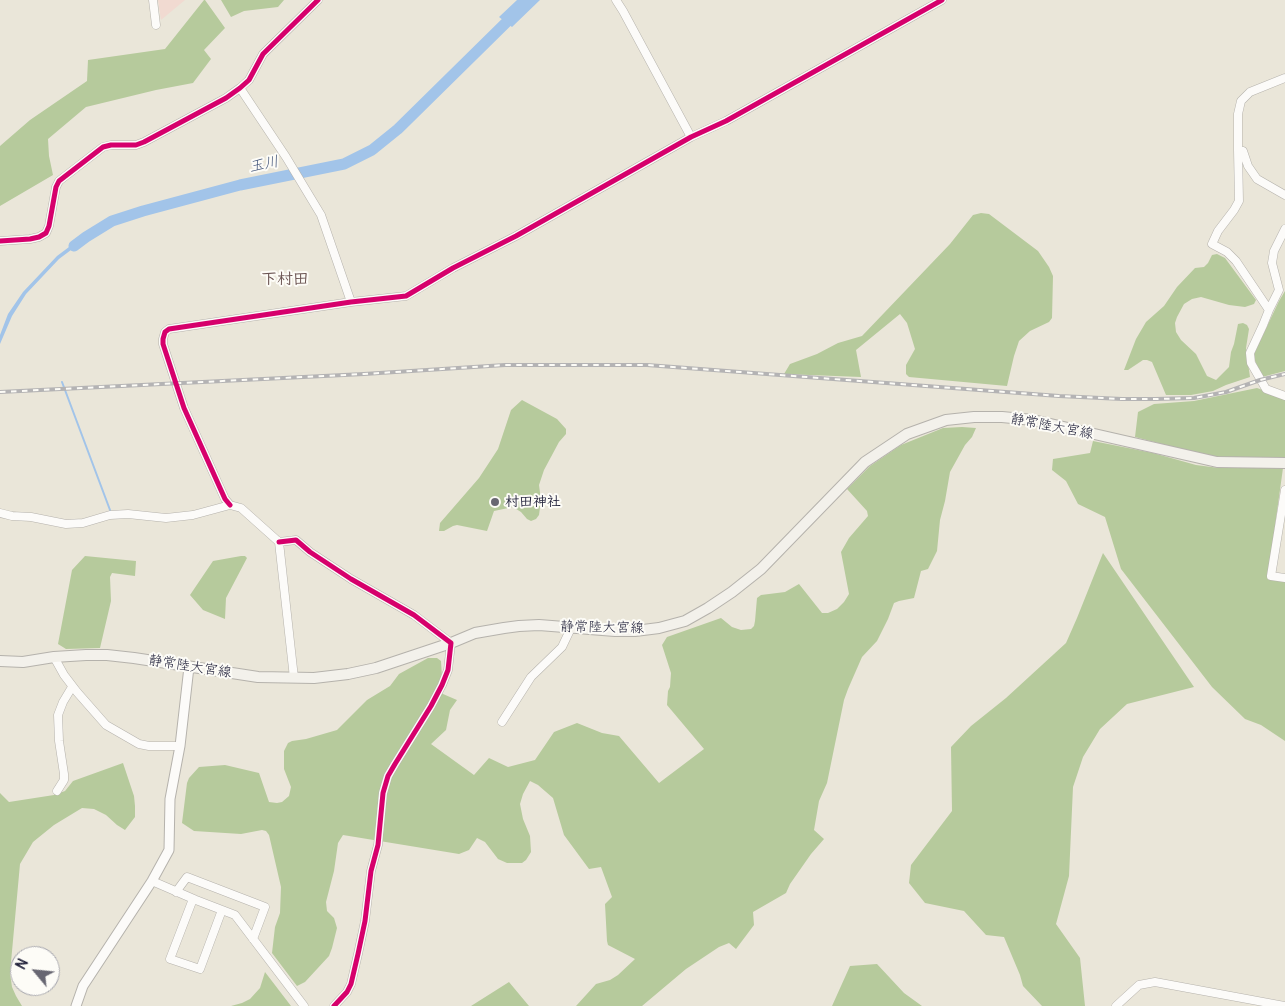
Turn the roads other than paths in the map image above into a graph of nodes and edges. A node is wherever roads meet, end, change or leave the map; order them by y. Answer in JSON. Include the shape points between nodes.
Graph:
{"nodes":[{"id":1,"x":153,"y":0,"type":"edge"},
{"id":2,"x":318,"y":0,"type":"edge"},
{"id":3,"x":616,"y":0,"type":"edge"},
{"id":4,"x":942,"y":0,"type":"edge"},
{"id":5,"x":156,"y":25,"type":"dead end"},
{"id":6,"x":1285,"y":78,"type":"edge"},
{"id":7,"x":240,"y":88,"type":"junction"},
{"id":8,"x":691,"y":137,"type":"junction"},
{"id":9,"x":1238,"y":150,"type":"junction"},
{"id":10,"x":1285,"y":195,"type":"edge"},
{"id":11,"x":1285,"y":229,"type":"edge"},
{"id":12,"x":0,"y":241,"type":"edge"},
{"id":13,"x":351,"y":302,"type":"junction"},
{"id":14,"x":1269,"y":310,"type":"junction"},
{"id":15,"x":1285,"y":396,"type":"edge"},
{"id":16,"x":1285,"y":463,"type":"edge"},
{"id":17,"x":1285,"y":490,"type":"edge"},
{"id":18,"x":230,"y":505,"type":"junction"},
{"id":19,"x":0,"y":513,"type":"edge"},
{"id":20,"x":278,"y":542,"type":"junction"},
{"id":21,"x":1285,"y":578,"type":"edge"},
{"id":22,"x":571,"y":628,"type":"junction"},
{"id":23,"x":451,"y":643,"type":"junction"},
{"id":24,"x":54,"y":657,"type":"junction"},
{"id":25,"x":0,"y":662,"type":"edge"},
{"id":26,"x":190,"y":667,"type":"junction"},
{"id":27,"x":294,"y":678,"type":"junction"},
{"id":28,"x":72,"y":687,"type":"junction"},
{"id":29,"x":502,"y":722,"type":"dead end"},
{"id":30,"x":180,"y":746,"type":"junction"},
{"id":31,"x":57,"y":790,"type":"dead end"},
{"id":32,"x":152,"y":881,"type":"junction"},
{"id":33,"x":176,"y":892,"type":"junction"},
{"id":34,"x":193,"y":899,"type":"junction"},
{"id":35,"x":222,"y":910,"type":"junction"},
{"id":36,"x":252,"y":938,"type":"junction"},
{"id":37,"x":76,"y":1006,"type":"edge"},
{"id":38,"x":304,"y":1006,"type":"edge"},
{"id":39,"x":334,"y":1006,"type":"edge"},
{"id":40,"x":1116,"y":1006,"type":"edge"},
{"id":41,"x":1285,"y":1006,"type":"edge"}],
"edges":[{"from":1,"to":5,"type":"street"},
{"from":2,"to":7,"type":"street","via":[[263,54],[249,80]]},
{"from":3,"to":8,"type":"street"},
{"from":4,"to":8,"type":"street","via":[[726,121]]},
{"from":6,"to":9,"type":"street","via":[[1250,92],[1241,101]]},
{"from":7,"to":12,"type":"street","via":[[144,142],[103,147],[59,181],[46,233],[30,239]]},
{"from":7,"to":13,"type":"street","via":[[321,215]]},
{"from":8,"to":13,"type":"street","via":[[406,296]]},
{"from":9,"to":10,"type":"street","via":[[1243,151],[1257,180]]},
{"from":9,"to":14,"type":"street","via":[[1239,202],[1212,244],[1236,261]]},
{"from":11,"to":14,"type":"street","via":[[1274,251],[1272,264],[1279,290]]},
{"from":13,"to":18,"type":"street","via":[[165,332],[163,344],[184,408]]},
{"from":14,"to":15,"type":"street","via":[[1250,353],[1251,363],[1266,389]]},
{"from":16,"to":22,"type":"main road","name":"静常陸大宮線","via":[[1217,462],[1033,420],[1002,417],[946,420],[908,434],[865,462],[761,569],[732,592],[685,621],[635,631]]},
{"from":17,"to":21,"type":"street","via":[[1271,576]]},
{"from":18,"to":19,"type":"street","via":[[193,515],[166,518],[110,515],[66,524]]},
{"from":18,"to":20,"type":"street","via":[[241,508]]},
{"from":20,"to":23,"type":"street","via":[[296,540],[352,579],[414,615]]},
{"from":20,"to":27,"type":"street"},
{"from":22,"to":23,"type":"main road","name":"静常陸大宮線","via":[[512,626],[475,633]]},
{"from":22,"to":29,"type":"street","via":[[562,647],[531,677]]},
{"from":23,"to":27,"type":"main road","name":"静常陸大宮線","via":[[376,668],[348,674]]},
{"from":23,"to":39,"type":"street","via":[[448,670],[442,685],[388,776],[365,921],[351,984]]},
{"from":24,"to":25,"type":"main road","name":"静常陸大宮線"},
{"from":24,"to":26,"type":"main road","name":"静常陸大宮線","via":[[106,655]]},
{"from":24,"to":28,"type":"street"},
{"from":26,"to":27,"type":"main road","name":"静常陸大宮線","via":[[258,677]]},
{"from":26,"to":30,"type":"street"},
{"from":28,"to":30,"type":"street","via":[[106,725],[139,744]]},
{"from":28,"to":31,"type":"street","via":[[58,714],[64,780]]},
{"from":30,"to":32,"type":"street","via":[[170,799],[168,850]]},
{"from":32,"to":33,"type":"street"},
{"from":32,"to":37,"type":"street","via":[[83,986]]},
{"from":33,"to":34,"type":"street"},
{"from":33,"to":36,"type":"street","via":[[187,878],[266,908]]},
{"from":34,"to":35,"type":"street"},
{"from":34,"to":35,"type":"street","via":[[170,959],[200,969]]},
{"from":35,"to":36,"type":"street","via":[[234,915]]},
{"from":36,"to":38,"type":"street"},
{"from":40,"to":41,"type":"street","via":[[1139,985],[1155,982]]}]}
